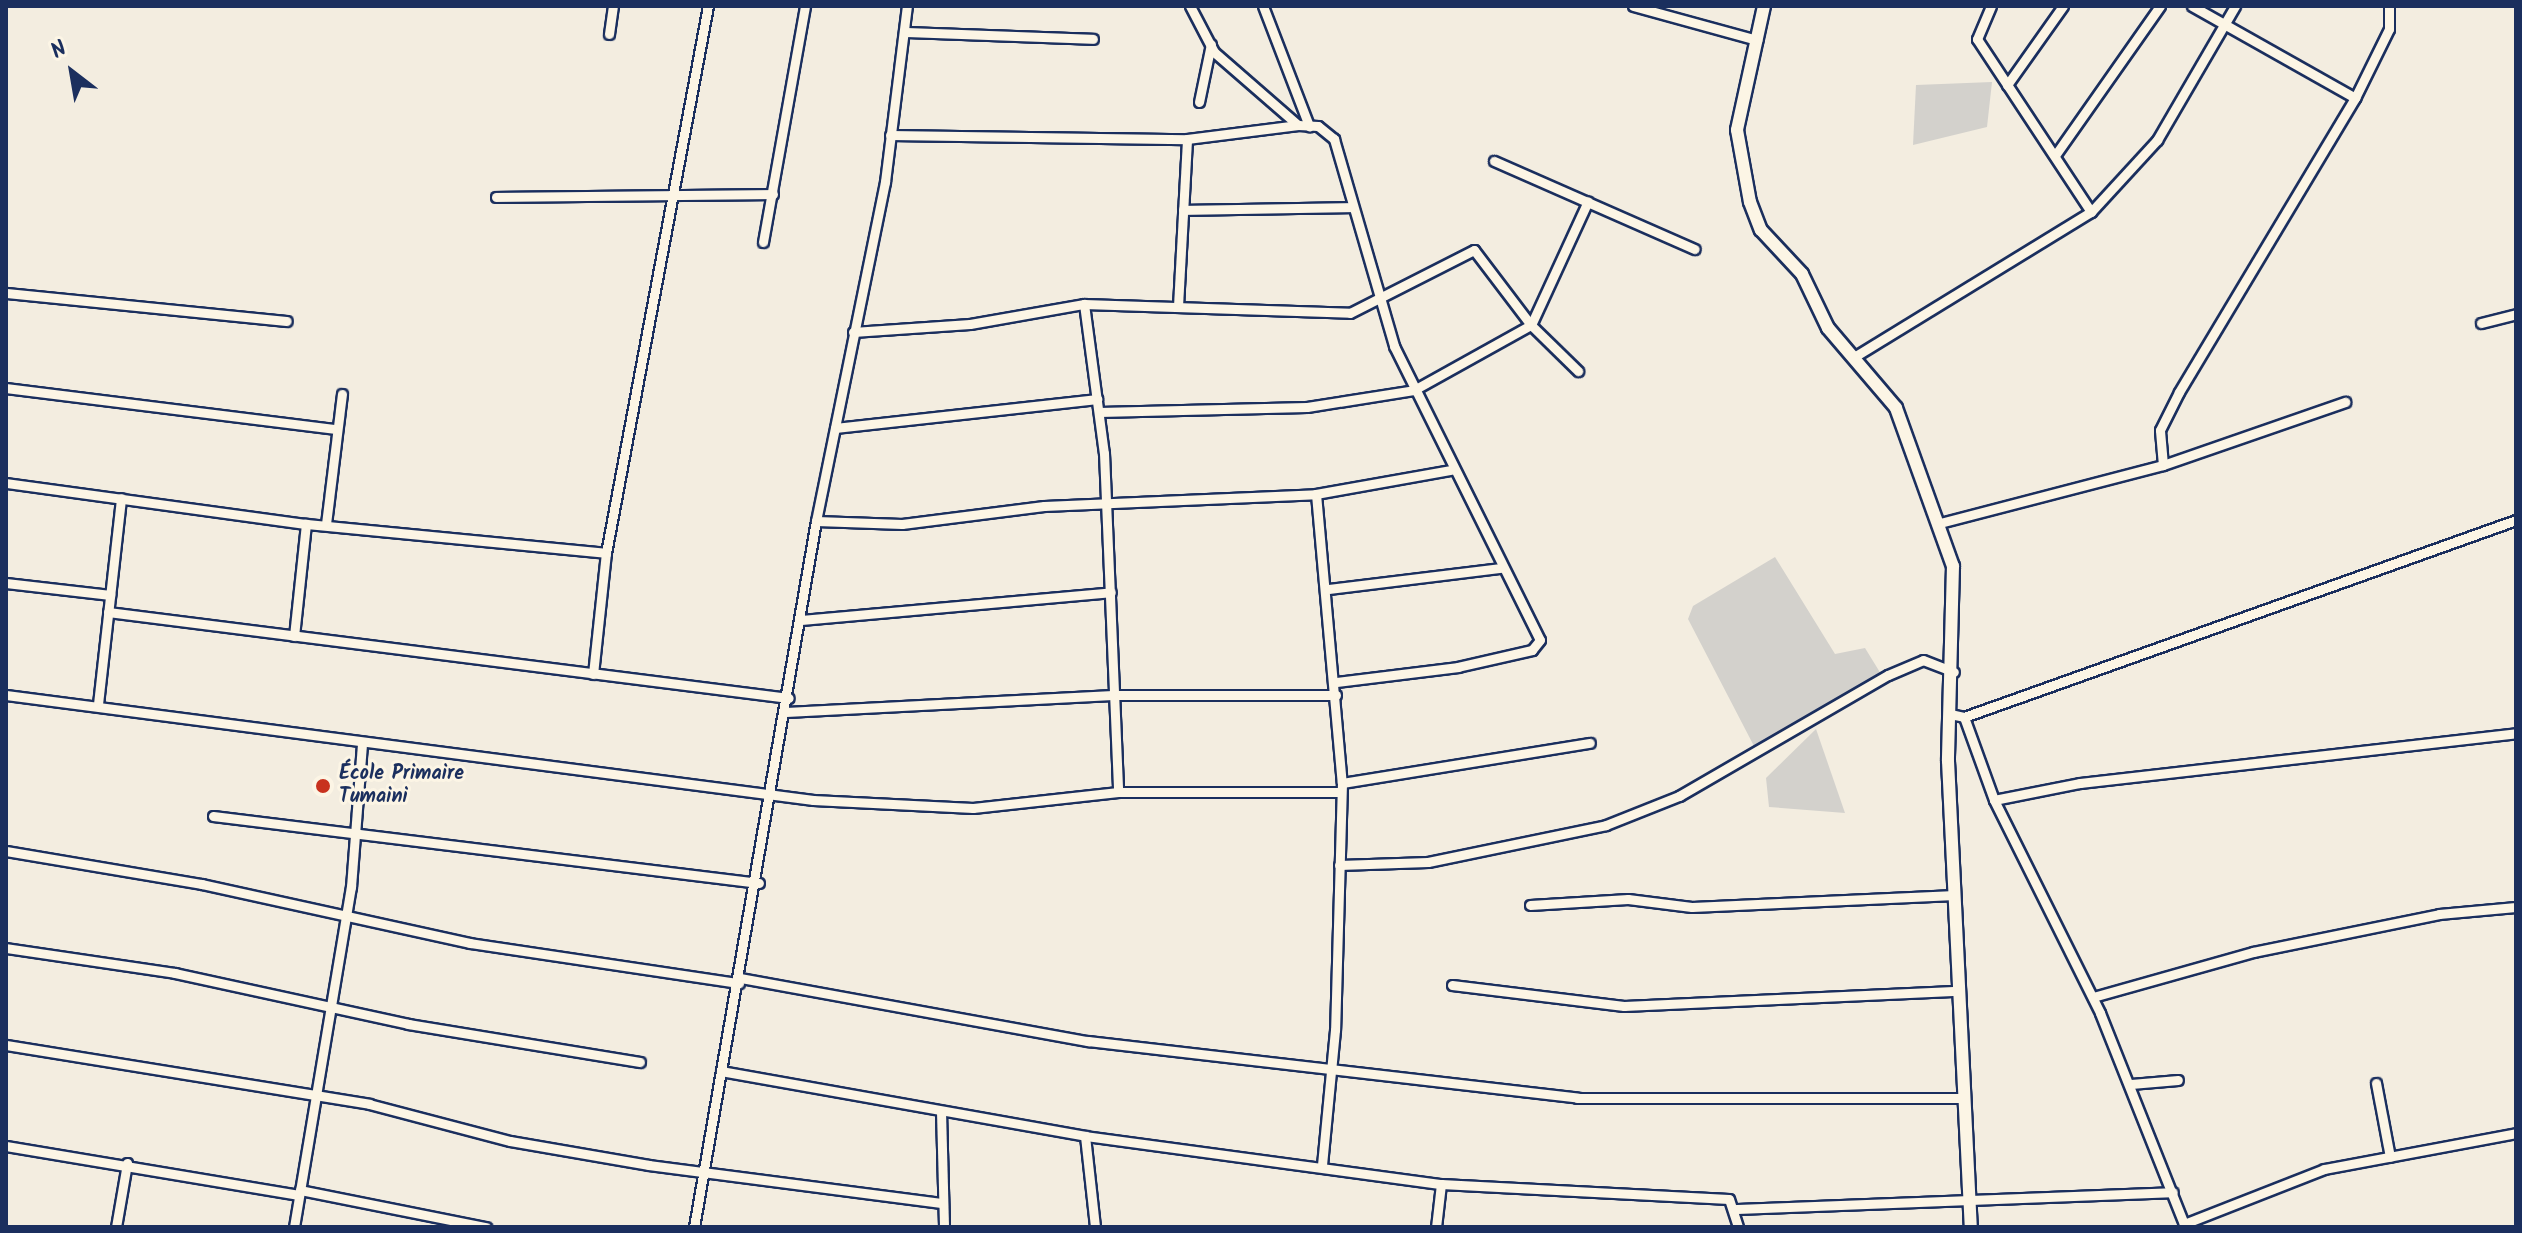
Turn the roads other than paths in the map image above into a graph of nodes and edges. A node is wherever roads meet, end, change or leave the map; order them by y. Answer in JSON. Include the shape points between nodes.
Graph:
{"nodes":[{"id":1,"x":613,"y":6,"type":"edge"},
{"id":2,"x":708,"y":6,"type":"edge"},
{"id":3,"x":805,"y":6,"type":"edge"},
{"id":4,"x":907,"y":6,"type":"edge"},
{"id":5,"x":1190,"y":6,"type":"edge"},
{"id":6,"x":1263,"y":6,"type":"edge"},
{"id":7,"x":1633,"y":6,"type":"edge"},
{"id":8,"x":1764,"y":6,"type":"edge"},
{"id":9,"x":1991,"y":6,"type":"edge"},
{"id":10,"x":2063,"y":6,"type":"edge"},
{"id":11,"x":2160,"y":6,"type":"edge"},
{"id":12,"x":2192,"y":6,"type":"edge"},
{"id":13,"x":2235,"y":6,"type":"edge"},
{"id":14,"x":2389,"y":6,"type":"edge"},
{"id":15,"x":2226,"y":24,"type":"junction"},
{"id":16,"x":904,"y":32,"type":"junction"},
{"id":17,"x":609,"y":34,"type":"dead end"},
{"id":18,"x":1093,"y":39,"type":"dead end"},
{"id":19,"x":1757,"y":40,"type":"junction"},
{"id":20,"x":1211,"y":44,"type":"junction"},
{"id":21,"x":2007,"y":85,"type":"junction"},
{"id":22,"x":2355,"y":98,"type":"junction"},
{"id":23,"x":1199,"y":102,"type":"dead end"},
{"id":24,"x":1304,"y":126,"type":"junction"},
{"id":25,"x":890,"y":135,"type":"junction"},
{"id":26,"x":1187,"y":139,"type":"junction"},
{"id":27,"x":2056,"y":154,"type":"junction"},
{"id":28,"x":1494,"y":161,"type":"dead end"},
{"id":29,"x":673,"y":194,"type":"junction"},
{"id":30,"x":773,"y":194,"type":"junction"},
{"id":31,"x":496,"y":197,"type":"dead end"},
{"id":32,"x":1588,"y":201,"type":"junction"},
{"id":33,"x":1353,"y":207,"type":"junction"},
{"id":34,"x":1183,"y":210,"type":"junction"},
{"id":35,"x":2091,"y":212,"type":"junction"},
{"id":36,"x":763,"y":242,"type":"dead end"},
{"id":37,"x":1694,"y":249,"type":"dead end"},
{"id":38,"x":6,"y":293,"type":"edge"},
{"id":39,"x":1379,"y":302,"type":"junction"},
{"id":40,"x":1084,"y":304,"type":"junction"},
{"id":41,"x":1178,"y":306,"type":"junction"},
{"id":42,"x":2516,"y":314,"type":"edge"},
{"id":43,"x":287,"y":321,"type":"dead end"},
{"id":44,"x":2481,"y":323,"type":"dead end"},
{"id":45,"x":1531,"y":325,"type":"junction"},
{"id":46,"x":853,"y":332,"type":"junction"},
{"id":47,"x":1854,"y":357,"type":"junction"},
{"id":48,"x":1578,"y":371,"type":"dead end"},
{"id":49,"x":6,"y":388,"type":"edge"},
{"id":50,"x":1414,"y":390,"type":"junction"},
{"id":51,"x":342,"y":394,"type":"dead end"},
{"id":52,"x":1097,"y":399,"type":"junction"},
{"id":53,"x":2345,"y":402,"type":"dead end"},
{"id":54,"x":1099,"y":412,"type":"junction"},
{"id":55,"x":835,"y":428,"type":"junction"},
{"id":56,"x":333,"y":429,"type":"junction"},
{"id":57,"x":2163,"y":465,"type":"junction"},
{"id":58,"x":1451,"y":470,"type":"junction"},
{"id":59,"x":6,"y":483,"type":"edge"},
{"id":60,"x":1316,"y":494,"type":"junction"},
{"id":61,"x":121,"y":498,"type":"junction"},
{"id":62,"x":1107,"y":504,"type":"junction"},
{"id":63,"x":2516,"y":520,"type":"edge"},
{"id":64,"x":816,"y":521,"type":"junction"},
{"id":65,"x":1940,"y":523,"type":"junction"},
{"id":66,"x":306,"y":524,"type":"junction"},
{"id":67,"x":326,"y":524,"type":"junction"},
{"id":68,"x":606,"y":553,"type":"junction"},
{"id":69,"x":1501,"y":568,"type":"junction"},
{"id":70,"x":6,"y":583,"type":"edge"},
{"id":71,"x":1329,"y":589,"type":"junction"},
{"id":72,"x":1111,"y":592,"type":"junction"},
{"id":73,"x":110,"y":595,"type":"junction"},
{"id":74,"x":108,"y":612,"type":"junction"},
{"id":75,"x":800,"y":620,"type":"junction"},
{"id":76,"x":294,"y":636,"type":"junction"},
{"id":77,"x":1954,"y":672,"type":"junction"},
{"id":78,"x":593,"y":674,"type":"junction"},
{"id":79,"x":1335,"y":682,"type":"junction"},
{"id":80,"x":6,"y":695,"type":"edge"},
{"id":81,"x":1113,"y":695,"type":"junction"},
{"id":82,"x":1336,"y":695,"type":"junction"},
{"id":83,"x":789,"y":698,"type":"junction"},
{"id":84,"x":98,"y":704,"type":"junction"},
{"id":85,"x":786,"y":712,"type":"junction"},
{"id":86,"x":1950,"y":714,"type":"junction"},
{"id":87,"x":1964,"y":717,"type":"junction"},
{"id":88,"x":2516,"y":733,"type":"edge"},
{"id":89,"x":362,"y":743,"type":"junction"},
{"id":90,"x":1590,"y":743,"type":"dead end"},
{"id":91,"x":1342,"y":788,"type":"junction"},
{"id":92,"x":773,"y":792,"type":"junction"},
{"id":93,"x":1118,"y":792,"type":"junction"},
{"id":94,"x":1994,"y":800,"type":"junction"},
{"id":95,"x":213,"y":816,"type":"dead end"},
{"id":96,"x":355,"y":838,"type":"junction"},
{"id":97,"x":6,"y":851,"type":"edge"},
{"id":98,"x":1339,"y":865,"type":"junction"},
{"id":99,"x":759,"y":883,"type":"junction"},
{"id":100,"x":1955,"y":895,"type":"junction"},
{"id":101,"x":1530,"y":905,"type":"dead end"},
{"id":102,"x":2516,"y":907,"type":"edge"},
{"id":103,"x":347,"y":914,"type":"junction"},
{"id":104,"x":6,"y":948,"type":"edge"},
{"id":105,"x":739,"y":981,"type":"junction"},
{"id":106,"x":1452,"y":985,"type":"dead end"},
{"id":107,"x":1960,"y":991,"type":"junction"},
{"id":108,"x":2093,"y":997,"type":"junction"},
{"id":109,"x":327,"y":1003,"type":"junction"},
{"id":110,"x":6,"y":1045,"type":"edge"},
{"id":111,"x":640,"y":1062,"type":"dead end"},
{"id":112,"x":1333,"y":1067,"type":"junction"},
{"id":113,"x":721,"y":1071,"type":"junction"},
{"id":114,"x":2178,"y":1080,"type":"dead end"},
{"id":115,"x":2376,"y":1083,"type":"dead end"},
{"id":116,"x":2131,"y":1084,"type":"junction"},
{"id":117,"x":1965,"y":1098,"type":"junction"},
{"id":118,"x":313,"y":1100,"type":"junction"},
{"id":119,"x":941,"y":1111,"type":"junction"},
{"id":120,"x":2516,"y":1133,"type":"edge"},
{"id":121,"x":1085,"y":1136,"type":"junction"},
{"id":122,"x":6,"y":1146,"type":"edge"},
{"id":123,"x":2390,"y":1157,"type":"junction"},
{"id":124,"x":127,"y":1163,"type":"junction"},
{"id":125,"x":1322,"y":1164,"type":"junction"},
{"id":126,"x":703,"y":1173,"type":"junction"},
{"id":127,"x":1441,"y":1184,"type":"junction"},
{"id":128,"x":300,"y":1192,"type":"junction"},
{"id":129,"x":2173,"y":1192,"type":"junction"},
{"id":130,"x":1970,"y":1196,"type":"junction"},
{"id":131,"x":943,"y":1203,"type":"junction"},
{"id":132,"x":1735,"y":1209,"type":"junction"},
{"id":133,"x":2184,"y":1225,"type":"edge"},
{"id":134,"x":116,"y":1227,"type":"edge"},
{"id":135,"x":294,"y":1227,"type":"edge"},
{"id":136,"x":486,"y":1227,"type":"edge"},
{"id":137,"x":694,"y":1227,"type":"edge"},
{"id":138,"x":944,"y":1227,"type":"edge"},
{"id":139,"x":1095,"y":1227,"type":"edge"},
{"id":140,"x":1436,"y":1227,"type":"edge"},
{"id":141,"x":1738,"y":1227,"type":"edge"},
{"id":142,"x":1971,"y":1227,"type":"edge"}],
"edges":[{"from":1,"to":17,"type":"street"},
{"from":2,"to":29,"type":"street"},
{"from":3,"to":30,"type":"street"},
{"from":4,"to":16,"type":"street"},
{"from":5,"to":20,"type":"street"},
{"from":6,"to":24,"type":"street"},
{"from":7,"to":19,"type":"street"},
{"from":8,"to":19,"type":"street"},
{"from":9,"to":21,"type":"street","via":[[1977,39]]},
{"from":10,"to":21,"type":"street"},
{"from":11,"to":27,"type":"street"},
{"from":12,"to":15,"type":"street"},
{"from":13,"to":15,"type":"street"},
{"from":14,"to":22,"type":"street","via":[[2389,29]]},
{"from":15,"to":22,"type":"street"},
{"from":15,"to":35,"type":"street","via":[[2157,140]]},
{"from":16,"to":18,"type":"street"},
{"from":16,"to":25,"type":"street"},
{"from":19,"to":47,"type":"street","via":[[1737,130],[1750,202],[1761,230],[1802,274],[1818,313]]},
{"from":20,"to":23,"type":"street"},
{"from":20,"to":24,"type":"street"},
{"from":21,"to":27,"type":"street"},
{"from":22,"to":57,"type":"street","via":[[2179,392],[2160,430]]},
{"from":24,"to":26,"type":"street"},
{"from":24,"to":33,"type":"street","via":[[1334,139]]},
{"from":25,"to":26,"type":"street"},
{"from":25,"to":46,"type":"street"},
{"from":26,"to":34,"type":"street"},
{"from":27,"to":35,"type":"street"},
{"from":28,"to":32,"type":"street"},
{"from":29,"to":30,"type":"street"},
{"from":29,"to":31,"type":"street"},
{"from":29,"to":68,"type":"street"},
{"from":30,"to":36,"type":"street"},
{"from":32,"to":37,"type":"street"},
{"from":32,"to":45,"type":"street"},
{"from":33,"to":34,"type":"street"},
{"from":33,"to":39,"type":"street"},
{"from":34,"to":41,"type":"street"},
{"from":35,"to":47,"type":"street"},
{"from":38,"to":43,"type":"street"},
{"from":39,"to":41,"type":"street","via":[[1332,315]]},
{"from":39,"to":45,"type":"street","via":[[1474,250]]},
{"from":39,"to":50,"type":"street"},
{"from":40,"to":41,"type":"street"},
{"from":40,"to":46,"type":"street","via":[[970,324]]},
{"from":40,"to":52,"type":"street"},
{"from":42,"to":44,"type":"street"},
{"from":45,"to":48,"type":"street"},
{"from":45,"to":50,"type":"street"},
{"from":46,"to":55,"type":"street"},
{"from":47,"to":65,"type":"street","via":[[1896,408]]},
{"from":49,"to":56,"type":"street"},
{"from":50,"to":54,"type":"street","via":[[1307,407]]},
{"from":50,"to":58,"type":"street"},
{"from":51,"to":56,"type":"street"},
{"from":52,"to":54,"type":"street"},
{"from":52,"to":55,"type":"street"},
{"from":53,"to":57,"type":"street"},
{"from":54,"to":62,"type":"street"},
{"from":55,"to":64,"type":"street"},
{"from":56,"to":67,"type":"street"},
{"from":57,"to":65,"type":"street"},
{"from":58,"to":60,"type":"street"},
{"from":58,"to":69,"type":"street"},
{"from":59,"to":61,"type":"street"},
{"from":60,"to":62,"type":"street"},
{"from":60,"to":71,"type":"street"},
{"from":61,"to":66,"type":"street"},
{"from":61,"to":73,"type":"street"},
{"from":62,"to":64,"type":"street","via":[[931,523]]},
{"from":62,"to":72,"type":"street"},
{"from":63,"to":87,"type":"street"},
{"from":64,"to":75,"type":"street"},
{"from":65,"to":77,"type":"street","via":[[1957,598]]},
{"from":66,"to":67,"type":"street"},
{"from":66,"to":76,"type":"street"},
{"from":67,"to":68,"type":"street"},
{"from":68,"to":78,"type":"street"},
{"from":69,"to":71,"type":"street"},
{"from":69,"to":79,"type":"street","via":[[1540,640],[1532,650]]},
{"from":70,"to":73,"type":"street"},
{"from":71,"to":79,"type":"street"},
{"from":72,"to":75,"type":"street"},
{"from":72,"to":81,"type":"street"},
{"from":73,"to":74,"type":"street"},
{"from":74,"to":76,"type":"street"},
{"from":74,"to":84,"type":"street"},
{"from":75,"to":83,"type":"street"},
{"from":76,"to":78,"type":"street"},
{"from":77,"to":86,"type":"street"},
{"from":77,"to":98,"type":"street","via":[[1923,660],[1888,675],[1679,796],[1606,825],[1428,862]]},
{"from":78,"to":83,"type":"street"},
{"from":79,"to":82,"type":"street"},
{"from":80,"to":84,"type":"street"},
{"from":81,"to":82,"type":"street"},
{"from":81,"to":85,"type":"street"},
{"from":81,"to":93,"type":"street"},
{"from":82,"to":91,"type":"street"},
{"from":83,"to":85,"type":"street"},
{"from":84,"to":89,"type":"street"},
{"from":85,"to":92,"type":"street"},
{"from":86,"to":87,"type":"street"},
{"from":86,"to":100,"type":"street"},
{"from":87,"to":94,"type":"street"},
{"from":88,"to":94,"type":"street","via":[[2080,783]]},
{"from":89,"to":92,"type":"street"},
{"from":89,"to":96,"type":"street"},
{"from":90,"to":91,"type":"street"},
{"from":91,"to":93,"type":"street"},
{"from":91,"to":98,"type":"street"},
{"from":92,"to":93,"type":"street","via":[[973,808]]},
{"from":92,"to":99,"type":"street"},
{"from":94,"to":108,"type":"street"},
{"from":95,"to":96,"type":"street"},
{"from":96,"to":99,"type":"street"},
{"from":96,"to":103,"type":"street"},
{"from":97,"to":103,"type":"street"},
{"from":98,"to":112,"type":"street"},
{"from":99,"to":105,"type":"street"},
{"from":100,"to":101,"type":"street","via":[[1692,907],[1628,899]]},
{"from":100,"to":107,"type":"street"},
{"from":102,"to":108,"type":"street","via":[[2439,914],[2253,952]]},
{"from":103,"to":105,"type":"street","via":[[470,943]]},
{"from":103,"to":109,"type":"street"},
{"from":104,"to":109,"type":"street"},
{"from":105,"to":112,"type":"street","via":[[955,1021]]},
{"from":105,"to":113,"type":"street"},
{"from":106,"to":107,"type":"street","via":[[1624,1006]]},
{"from":107,"to":117,"type":"street"},
{"from":108,"to":116,"type":"street"},
{"from":109,"to":111,"type":"street","via":[[408,1024]]},
{"from":109,"to":118,"type":"street"},
{"from":110,"to":118,"type":"street","via":[[164,1067]]},
{"from":112,"to":117,"type":"street","via":[[1577,1098]]},
{"from":112,"to":125,"type":"street"},
{"from":113,"to":119,"type":"street"},
{"from":113,"to":126,"type":"street"},
{"from":114,"to":116,"type":"street"},
{"from":115,"to":123,"type":"street"},
{"from":116,"to":129,"type":"street"},
{"from":117,"to":130,"type":"street"},
{"from":118,"to":126,"type":"street","via":[[369,1104],[510,1141]]},
{"from":118,"to":128,"type":"street"},
{"from":119,"to":121,"type":"street"},
{"from":119,"to":131,"type":"street"},
{"from":120,"to":123,"type":"street"},
{"from":121,"to":125,"type":"street"},
{"from":121,"to":139,"type":"street"},
{"from":122,"to":124,"type":"street"},
{"from":123,"to":133,"type":"street","via":[[2324,1169]]},
{"from":124,"to":128,"type":"street"},
{"from":124,"to":134,"type":"street"},
{"from":125,"to":127,"type":"street"},
{"from":126,"to":131,"type":"street"},
{"from":126,"to":137,"type":"street"},
{"from":127,"to":132,"type":"street","via":[[1729,1199]]},
{"from":127,"to":140,"type":"street"},
{"from":128,"to":135,"type":"street"},
{"from":128,"to":136,"type":"street"},
{"from":129,"to":130,"type":"street"},
{"from":129,"to":133,"type":"street"},
{"from":130,"to":132,"type":"street"},
{"from":130,"to":142,"type":"street"},
{"from":131,"to":138,"type":"street"},
{"from":132,"to":141,"type":"street"}]}
